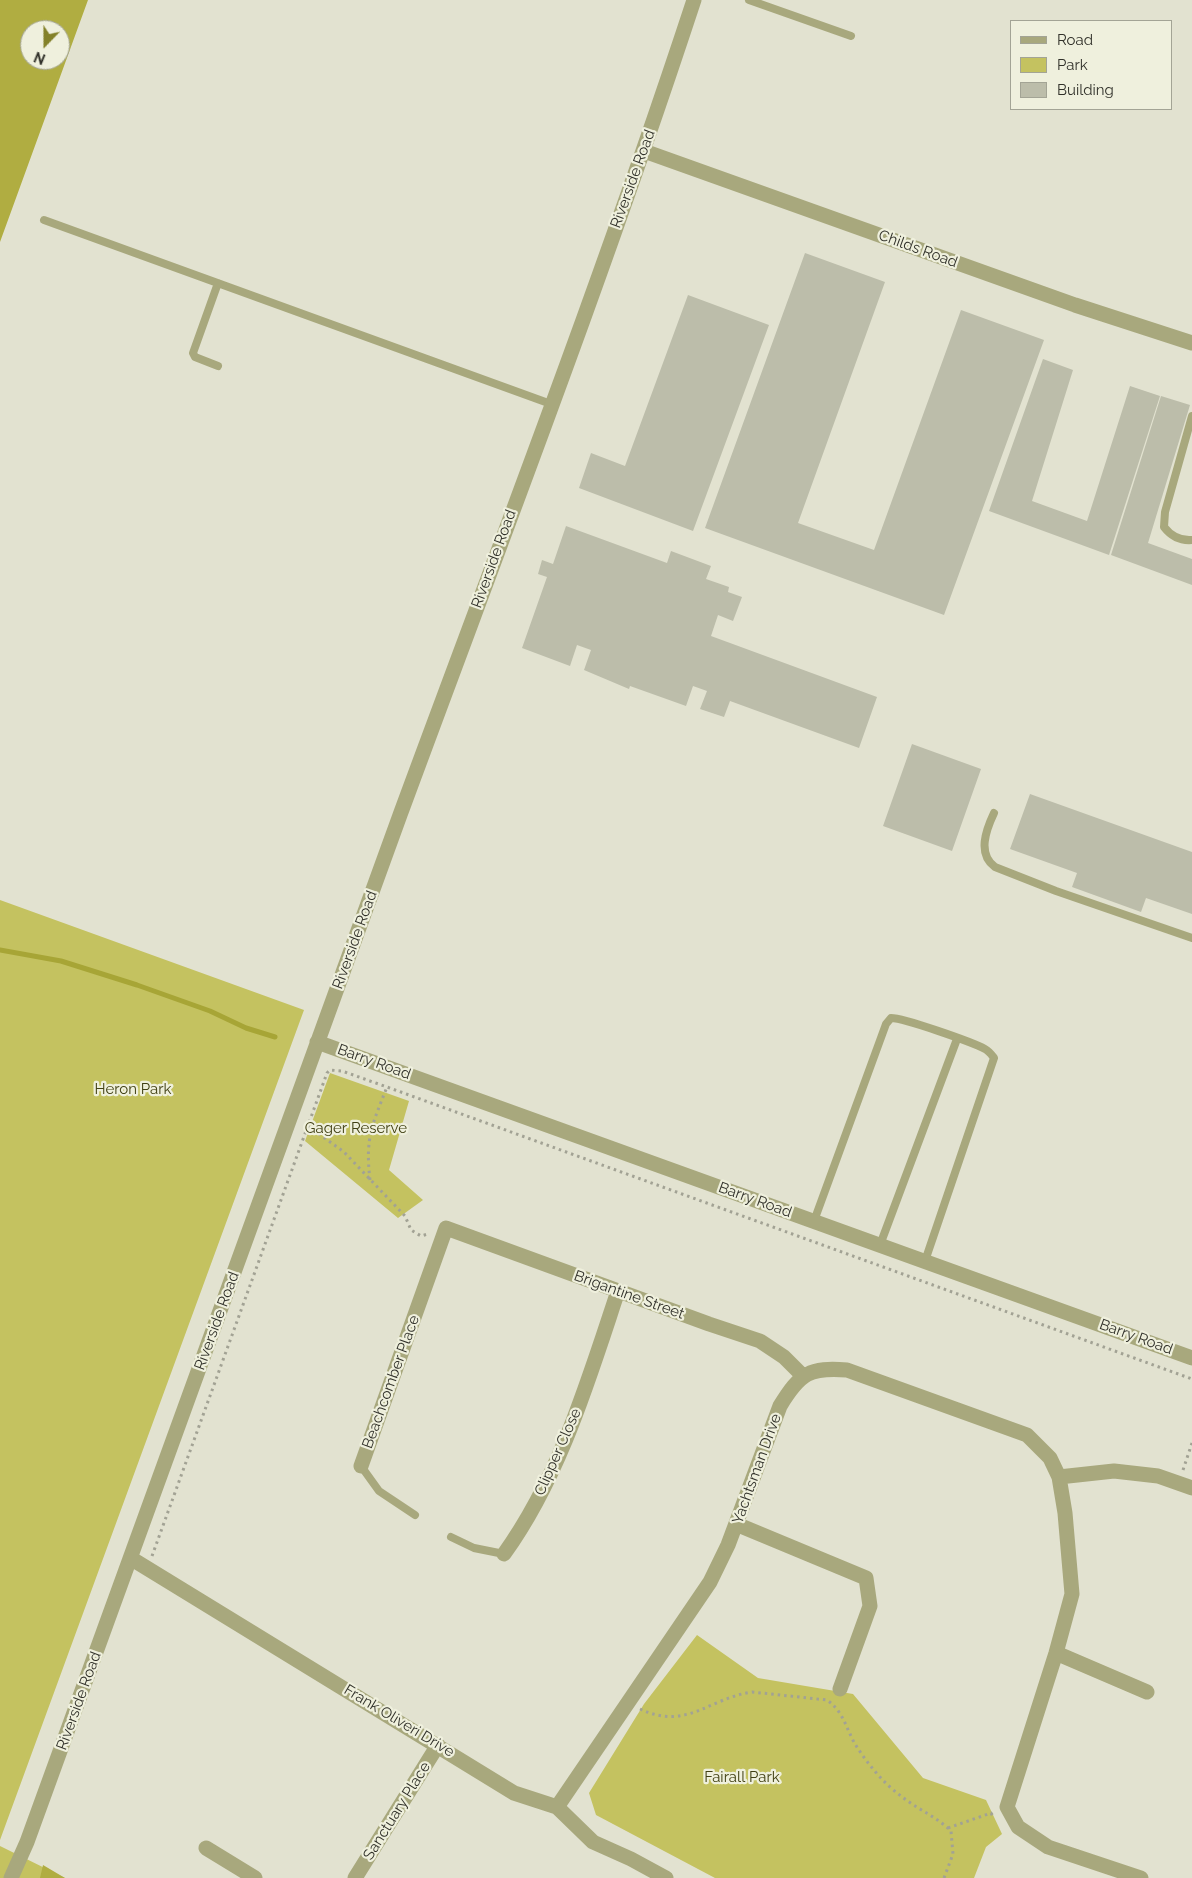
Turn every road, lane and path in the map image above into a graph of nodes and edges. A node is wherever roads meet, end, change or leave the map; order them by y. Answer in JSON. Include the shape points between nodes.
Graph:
{"nodes":[{"id":1,"x":694,"y":0,"type":"edge"},
{"id":2,"x":749,"y":0,"type":"edge"},
{"id":3,"x":851,"y":36,"type":"dead end"},
{"id":4,"x":644,"y":151,"type":"junction"},
{"id":5,"x":44,"y":220,"type":"dead end"},
{"id":6,"x":218,"y":283,"type":"junction"},
{"id":7,"x":1192,"y":343,"type":"edge"},
{"id":8,"x":218,"y":366,"type":"dead end"},
{"id":9,"x":550,"y":404,"type":"junction"},
{"id":10,"x":1192,"y":416,"type":"edge"},
{"id":11,"x":1192,"y":540,"type":"edge"},
{"id":12,"x":994,"y":813,"type":"dead end"},
{"id":13,"x":1192,"y":938,"type":"edge"},
{"id":14,"x":957,"y":1039,"type":"junction"},
{"id":15,"x":317,"y":1042,"type":"junction"},
{"id":16,"x":387,"y":1087,"type":"junction"},
{"id":17,"x":308,"y":1126,"type":"junction"},
{"id":18,"x":370,"y":1181,"type":"junction"},
{"id":19,"x":814,"y":1221,"type":"junction"},
{"id":20,"x":446,"y":1228,"type":"junction"},
{"id":21,"x":880,"y":1245,"type":"junction"},
{"id":22,"x":925,"y":1261,"type":"junction"},
{"id":23,"x":618,"y":1291,"type":"junction"},
{"id":24,"x":1192,"y":1358,"type":"edge"},
{"id":25,"x":803,"y":1376,"type":"junction"},
{"id":26,"x":1192,"y":1379,"type":"edge"},
{"id":27,"x":1192,"y":1443,"type":"edge"},
{"id":28,"x":361,"y":1466,"type":"joint"},
{"id":29,"x":1182,"y":1470,"type":"dead end"},
{"id":30,"x":1059,"y":1477,"type":"junction"},
{"id":31,"x":1192,"y":1488,"type":"edge"},
{"id":32,"x":415,"y":1515,"type":"dead end"},
{"id":33,"x":736,"y":1524,"type":"junction"},
{"id":34,"x":451,"y":1537,"type":"dead end"},
{"id":35,"x":504,"y":1554,"type":"joint"},
{"id":36,"x":132,"y":1559,"type":"junction"},
{"id":37,"x":147,"y":1568,"type":"junction"},
{"id":38,"x":1056,"y":1653,"type":"junction"},
{"id":39,"x":840,"y":1689,"type":"dead end"},
{"id":40,"x":1147,"y":1692,"type":"dead end"},
{"id":41,"x":626,"y":1702,"type":"junction"},
{"id":42,"x":438,"y":1745,"type":"junction"},
{"id":43,"x":557,"y":1807,"type":"junction"},
{"id":44,"x":990,"y":1813,"type":"dead end"},
{"id":45,"x":948,"y":1828,"type":"junction"},
{"id":46,"x":206,"y":1848,"type":"dead end"},
{"id":47,"x":11,"y":1878,"type":"edge"},
{"id":48,"x":255,"y":1878,"type":"edge"},
{"id":49,"x":355,"y":1878,"type":"edge"},
{"id":50,"x":666,"y":1878,"type":"edge"},
{"id":51,"x":944,"y":1878,"type":"edge"},
{"id":52,"x":1142,"y":1878,"type":"edge"}],
"edges":[{"from":1,"to":4,"type":"street","name":"Riverside Road"},
{"from":2,"to":3,"type":"lane"},
{"from":4,"to":7,"type":"street","name":"Childs Road","via":[[1066,302]]},
{"from":4,"to":9,"type":"street","name":"Riverside Road"},
{"from":5,"to":6,"type":"lane"},
{"from":6,"to":8,"type":"lane","via":[[193,353],[195,357]]},
{"from":6,"to":9,"type":"lane"},
{"from":9,"to":15,"type":"street","name":"Riverside Road"},
{"from":10,"to":11,"type":"lane","via":[[1165,512],[1164,527],[1170,535],[1185,541]]},
{"from":12,"to":13,"type":"lane","via":[[988,825],[985,854],[995,867]]},
{"from":14,"to":19,"type":"lane","via":[[897,1018],[891,1018],[886,1024]]},
{"from":14,"to":21,"type":"lane"},
{"from":14,"to":22,"type":"lane","via":[[985,1049],[994,1058]]},
{"from":15,"to":19,"type":"street","name":"Barry Road"},
{"from":15,"to":36,"type":"street","name":"Riverside Road"},
{"from":16,"to":17,"type":"path","via":[[330,1070],[326,1073]]},
{"from":16,"to":18,"type":"path","via":[[370,1132],[367,1153]]},
{"from":16,"to":26,"type":"path"},
{"from":17,"to":18,"type":"path","via":[[344,1152]]},
{"from":17,"to":37,"type":"path"},
{"from":18,"to":20,"type":"path","via":[[405,1216],[411,1230],[421,1236]]},
{"from":19,"to":21,"type":"street","name":"Barry Road"},
{"from":20,"to":23,"type":"street","name":"Brigantine Street"},
{"from":20,"to":28,"type":"street","name":"Beachcomber Place"},
{"from":21,"to":22,"type":"street","name":"Barry Road"},
{"from":22,"to":24,"type":"street","name":"Barry Road"},
{"from":23,"to":25,"type":"street","name":"Brigantine Street","via":[[760,1341],[784,1357]]},
{"from":23,"to":35,"type":"street","name":"Clipper Close","via":[[573,1423],[525,1525]]},
{"from":25,"to":30,"type":"street","via":[[824,1368],[847,1370],[1027,1435],[1050,1458]]},
{"from":25,"to":33,"type":"street","name":"Yachtsman Drive","via":[[780,1406]]},
{"from":27,"to":29,"type":"path"},
{"from":28,"to":32,"type":"lane","name":"Beachcomber Place","via":[[379,1491]]},
{"from":30,"to":31,"type":"street","via":[[1114,1471],[1158,1476]]},
{"from":30,"to":38,"type":"street","via":[[1072,1594]]},
{"from":33,"to":39,"type":"street","via":[[866,1578],[870,1606]]},
{"from":33,"to":41,"type":"street","name":"Yachtsman Drive","via":[[710,1582]]},
{"from":34,"to":35,"type":"lane","name":"Clipper Close","via":[[474,1548]]},
{"from":36,"to":37,"type":"street","name":"Frank Oliveri Drive"},
{"from":36,"to":47,"type":"street","name":"Riverside Road"},
{"from":37,"to":42,"type":"street","name":"Frank Oliveri Drive"},
{"from":38,"to":40,"type":"street"},
{"from":38,"to":52,"type":"street","via":[[1007,1807],[1018,1827],[1048,1847]]},
{"from":41,"to":43,"type":"street","name":"Yachtsman Drive"},
{"from":41,"to":45,"type":"path","via":[[652,1714],[674,1717],[687,1716],[752,1692],[827,1700],[846,1722],[854,1743],[872,1768],[900,1796]]},
{"from":42,"to":43,"type":"street","name":"Frank Oliveri Drive","via":[[514,1793]]},
{"from":42,"to":49,"type":"street","name":"Sanctuary Place"},
{"from":43,"to":50,"type":"street","name":"Frank Oliveri Drive","via":[[593,1842]]},
{"from":44,"to":45,"type":"path"},
{"from":45,"to":51,"type":"path","via":[[954,1841],[953,1854]]},
{"from":46,"to":48,"type":"street"}]}
